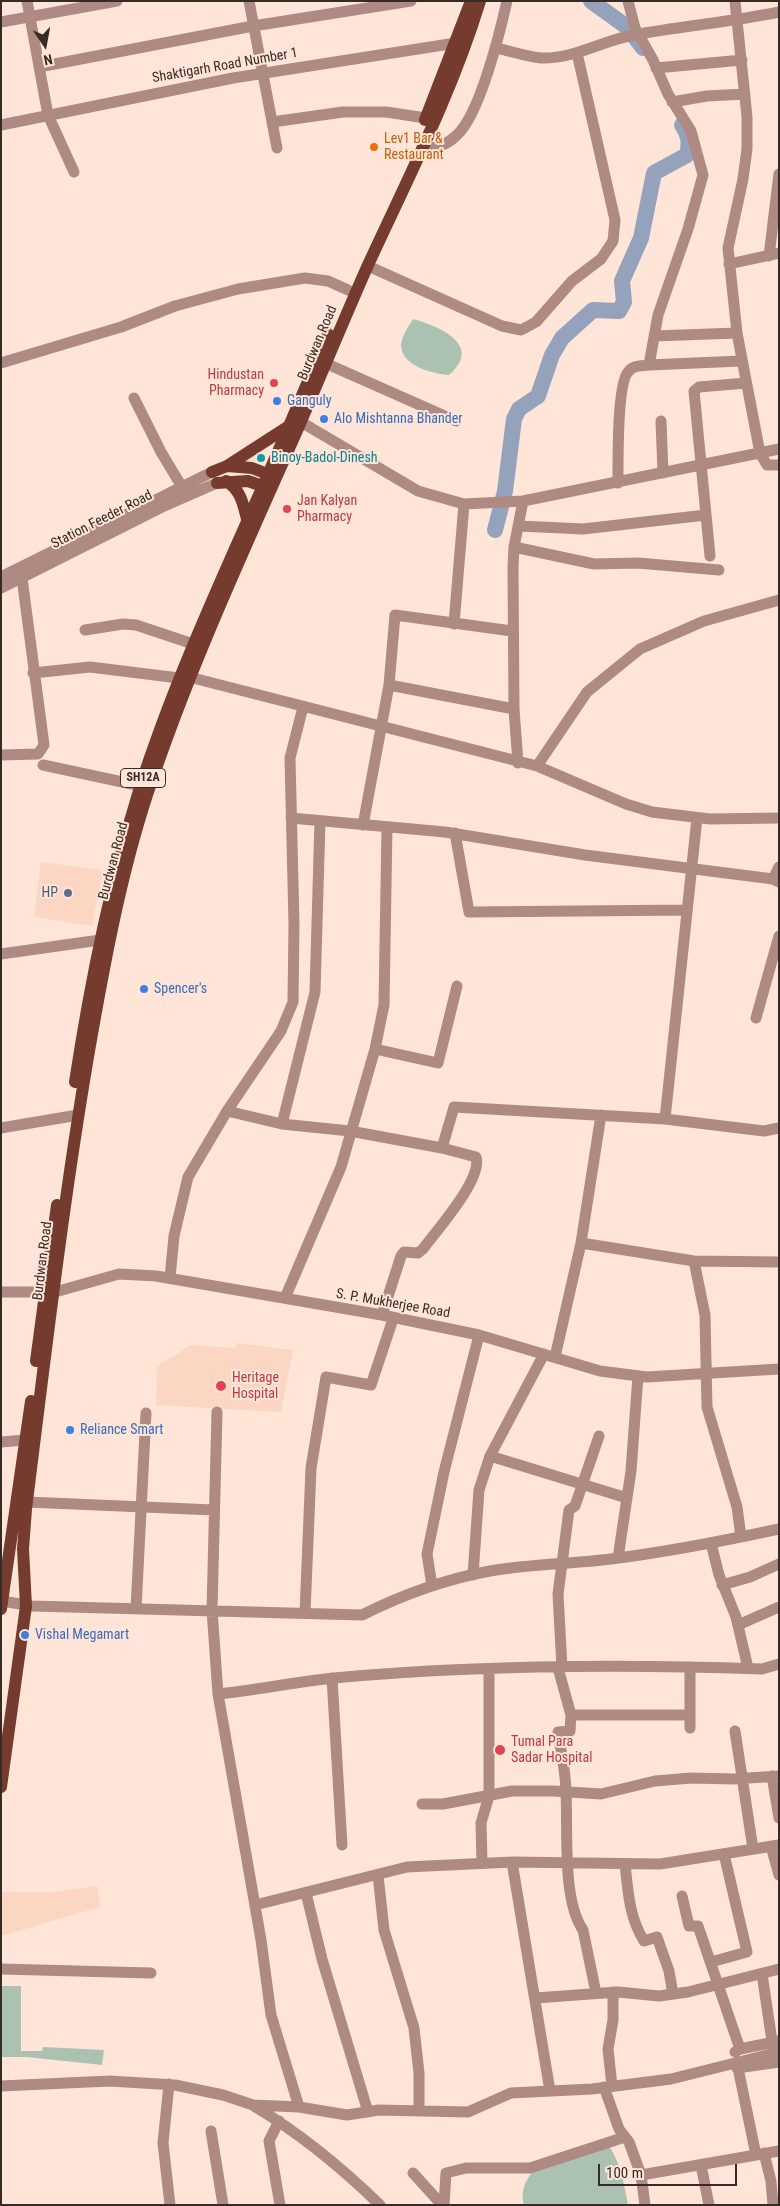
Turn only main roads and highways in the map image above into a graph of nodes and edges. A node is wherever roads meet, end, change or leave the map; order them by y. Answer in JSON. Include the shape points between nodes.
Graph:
{"nodes":[{"id":1,"x":470,"y":1,"type":"edge"},
{"id":2,"x":480,"y":1,"type":"edge"},
{"id":3,"x":352,"y":291,"type":"junction"},
{"id":4,"x":338,"y":323,"type":"junction"},
{"id":5,"x":295,"y":424,"type":"junction"},
{"id":6,"x":227,"y":466,"type":"junction"},
{"id":7,"x":272,"y":475,"type":"junction"},
{"id":8,"x":218,"y":478,"type":"junction"},
{"id":9,"x":266,"y":487,"type":"junction"},
{"id":10,"x":247,"y":519,"type":"junction"},
{"id":11,"x":184,"y":678,"type":"junction"},
{"id":12,"x":74,"y":1116,"type":"junction"},
{"id":13,"x":30,"y":1440,"type":"junction"},
{"id":14,"x":5,"y":1568,"type":"edge"},
{"id":15,"x":2,"y":1605,"type":"edge"},
{"id":16,"x":1,"y":1787,"type":"edge"}],
"edges":[{"from":1,"to":3,"type":"main road","name":"Burdwan Road","number":"SH12A","via":[[426,118]]},
{"from":2,"to":3,"type":"main road","name":"Burdwan Road","number":"SH12A","via":[[454,76],[368,266]]},
{"from":3,"to":4,"type":"main road","name":"Burdwan Road","number":"SH12A"},
{"from":4,"to":5,"type":"main road","name":"Burdwan Road","number":"SH12A"},
{"from":4,"to":5,"type":"main road","name":"Burdwan Road","number":"SH12A","via":[[325,363]]},
{"from":5,"to":6,"type":"main road"},
{"from":5,"to":7,"type":"main road","name":"Burdwan Road","number":"SH12A"},
{"from":6,"to":7,"type":"main road","via":[[246,466]]},
{"from":6,"to":8,"type":"main road"},
{"from":7,"to":9,"type":"main road","name":"Burdwan Road","number":"SH12A"},
{"from":8,"to":9,"type":"main road","via":[[248,481]]},
{"from":8,"to":10,"type":"main road","via":[[232,485],[241,498]]},
{"from":9,"to":10,"type":"main road","name":"Burdwan Road","number":"SH12A"},
{"from":9,"to":11,"type":"main road","name":"Burdwan Road","number":"SH12A"},
{"from":10,"to":11,"type":"main road","name":"Burdwan Road","number":"SH12A","via":[[192,644]]},
{"from":11,"to":12,"type":"main road","name":"Burdwan Road","number":"SH12A","via":[[129,858]]},
{"from":11,"to":12,"type":"main road","name":"Burdwan Road","number":"SH12A","via":[[141,786],[123,845],[87,1004]]},
{"from":12,"to":13,"type":"main road","name":"Burdwan Road","number":"SH12A"},
{"from":13,"to":14,"type":"main road","name":"Burdwan Road","number":"SH12A"},
{"from":13,"to":16,"type":"main road","name":"Burdwan Road","number":"SH12A","via":[[23,1549],[26,1606]]},
{"from":14,"to":15,"type":"main road","name":"Burdwan Road","number":"SH12A"}]}
